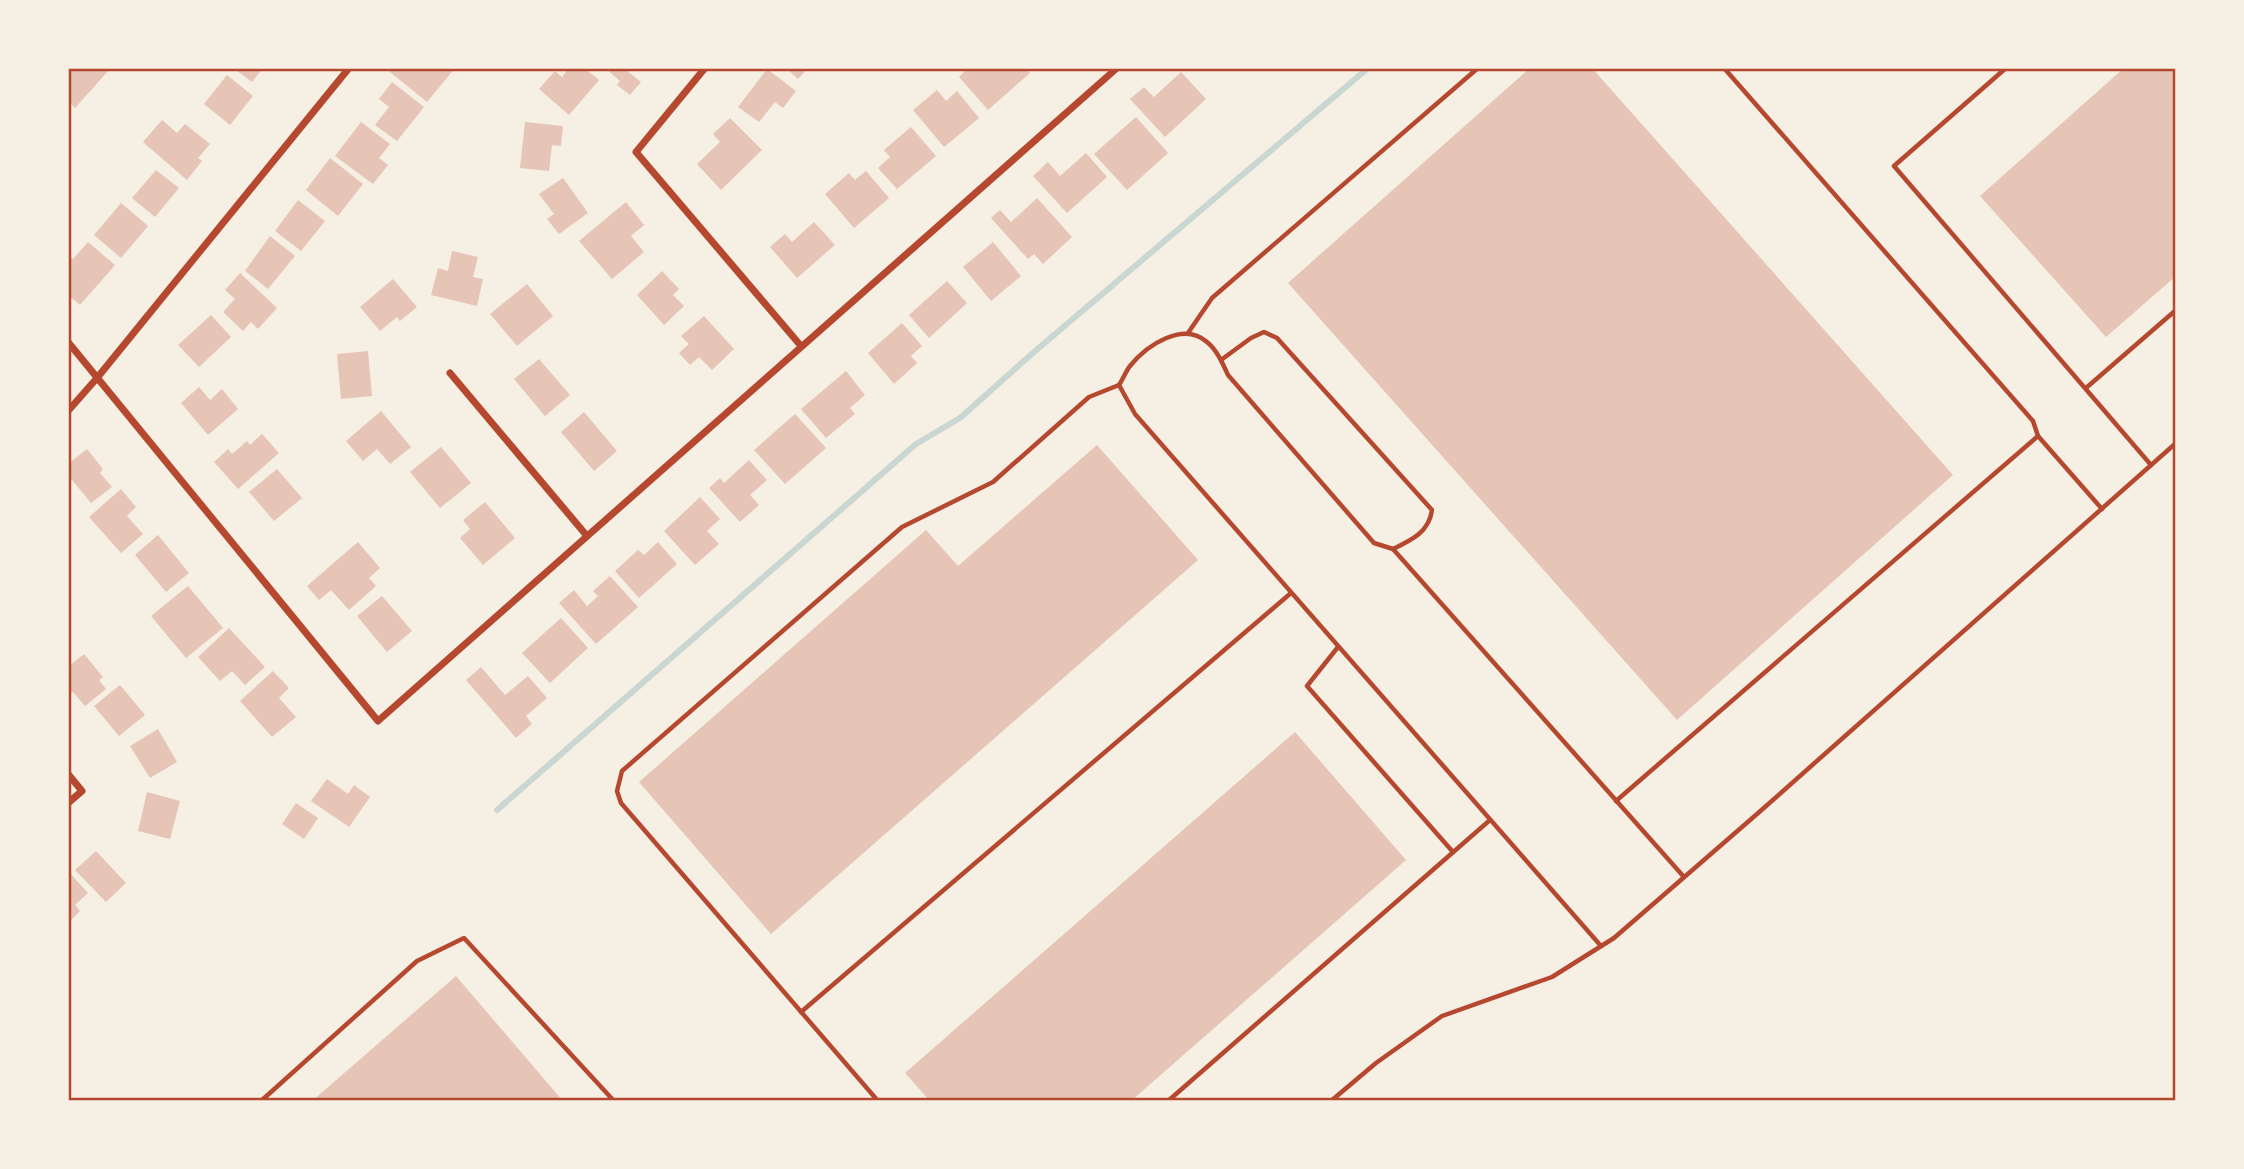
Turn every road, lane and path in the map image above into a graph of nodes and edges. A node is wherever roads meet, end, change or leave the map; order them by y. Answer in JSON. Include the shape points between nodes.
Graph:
{"nodes":[{"id":1,"x":349,"y":68,"type":"edge"},
{"id":2,"x":705,"y":68,"type":"edge"},
{"id":3,"x":1117,"y":68,"type":"edge"},
{"id":4,"x":1478,"y":68,"type":"edge"},
{"id":5,"x":1724,"y":68,"type":"edge"},
{"id":6,"x":2006,"y":68,"type":"edge"},
{"id":7,"x":2176,"y":310,"type":"edge"},
{"id":8,"x":1188,"y":333,"type":"junction"},
{"id":9,"x":68,"y":342,"type":"edge"},
{"id":10,"x":801,"y":346,"type":"junction"},
{"id":11,"x":1221,"y":360,"type":"junction"},
{"id":12,"x":450,"y":373,"type":"dead end"},
{"id":13,"x":97,"y":378,"type":"junction"},
{"id":14,"x":1119,"y":385,"type":"junction"},
{"id":15,"x":2086,"y":388,"type":"junction"},
{"id":16,"x":68,"y":411,"type":"edge"},
{"id":17,"x":2038,"y":436,"type":"junction"},
{"id":18,"x":2176,"y":443,"type":"edge"},
{"id":19,"x":2151,"y":465,"type":"junction"},
{"id":20,"x":2102,"y":509,"type":"junction"},
{"id":21,"x":587,"y":536,"type":"junction"},
{"id":22,"x":1394,"y":550,"type":"junction"},
{"id":23,"x":1291,"y":593,"type":"junction"},
{"id":24,"x":1338,"y":647,"type":"junction"},
{"id":25,"x":68,"y":774,"type":"edge"},
{"id":26,"x":1616,"y":801,"type":"junction"},
{"id":27,"x":68,"y":803,"type":"edge"},
{"id":28,"x":1490,"y":820,"type":"junction"},
{"id":29,"x":1453,"y":852,"type":"junction"},
{"id":30,"x":1684,"y":877,"type":"junction"},
{"id":31,"x":1601,"y":946,"type":"junction"},
{"id":32,"x":801,"y":1012,"type":"junction"},
{"id":33,"x":261,"y":1101,"type":"edge"},
{"id":34,"x":614,"y":1101,"type":"edge"},
{"id":35,"x":878,"y":1101,"type":"edge"},
{"id":36,"x":1168,"y":1101,"type":"edge"},
{"id":37,"x":1331,"y":1101,"type":"edge"}],
"edges":[{"from":1,"to":13,"type":"street"},
{"from":2,"to":10,"type":"street","via":[[636,152]]},
{"from":3,"to":10,"type":"street"},
{"from":4,"to":8,"type":"lane","via":[[1212,298]]},
{"from":5,"to":17,"type":"lane","via":[[2033,421]]},
{"from":6,"to":15,"type":"lane","via":[[1894,166]]},
{"from":7,"to":15,"type":"lane"},
{"from":8,"to":11,"type":"lane","via":[[1207,341]]},
{"from":8,"to":14,"type":"lane","via":[[1167,337],[1147,350]]},
{"from":9,"to":13,"type":"street"},
{"from":10,"to":21,"type":"street"},
{"from":11,"to":22,"type":"lane","via":[[1228,375],[1374,543]]},
{"from":11,"to":22,"type":"lane","via":[[1264,332],[1277,338],[1432,510],[1430,523]]},
{"from":12,"to":21,"type":"street"},
{"from":13,"to":16,"type":"street"},
{"from":13,"to":21,"type":"street","via":[[378,722]]},
{"from":14,"to":23,"type":"lane","via":[[1135,415]]},
{"from":14,"to":32,"type":"lane","via":[[1089,397],[993,482],[902,527],[622,771],[617,791],[621,803]]},
{"from":15,"to":19,"type":"lane"},
{"from":17,"to":20,"type":"lane"},
{"from":17,"to":26,"type":"lane"},
{"from":18,"to":19,"type":"lane"},
{"from":19,"to":20,"type":"lane"},
{"from":20,"to":30,"type":"lane"},
{"from":22,"to":26,"type":"lane"},
{"from":23,"to":24,"type":"lane"},
{"from":23,"to":32,"type":"lane"},
{"from":24,"to":28,"type":"lane"},
{"from":24,"to":29,"type":"lane","via":[[1307,686]]},
{"from":25,"to":27,"type":"street","via":[[82,790]]},
{"from":26,"to":30,"type":"lane"},
{"from":28,"to":29,"type":"lane"},
{"from":28,"to":31,"type":"lane"},
{"from":29,"to":36,"type":"lane"},
{"from":30,"to":31,"type":"lane"},
{"from":31,"to":37,"type":"lane","via":[[1552,977],[1442,1016]]},
{"from":32,"to":35,"type":"lane"},
{"from":33,"to":34,"type":"lane","via":[[417,961],[464,938]]}]}
